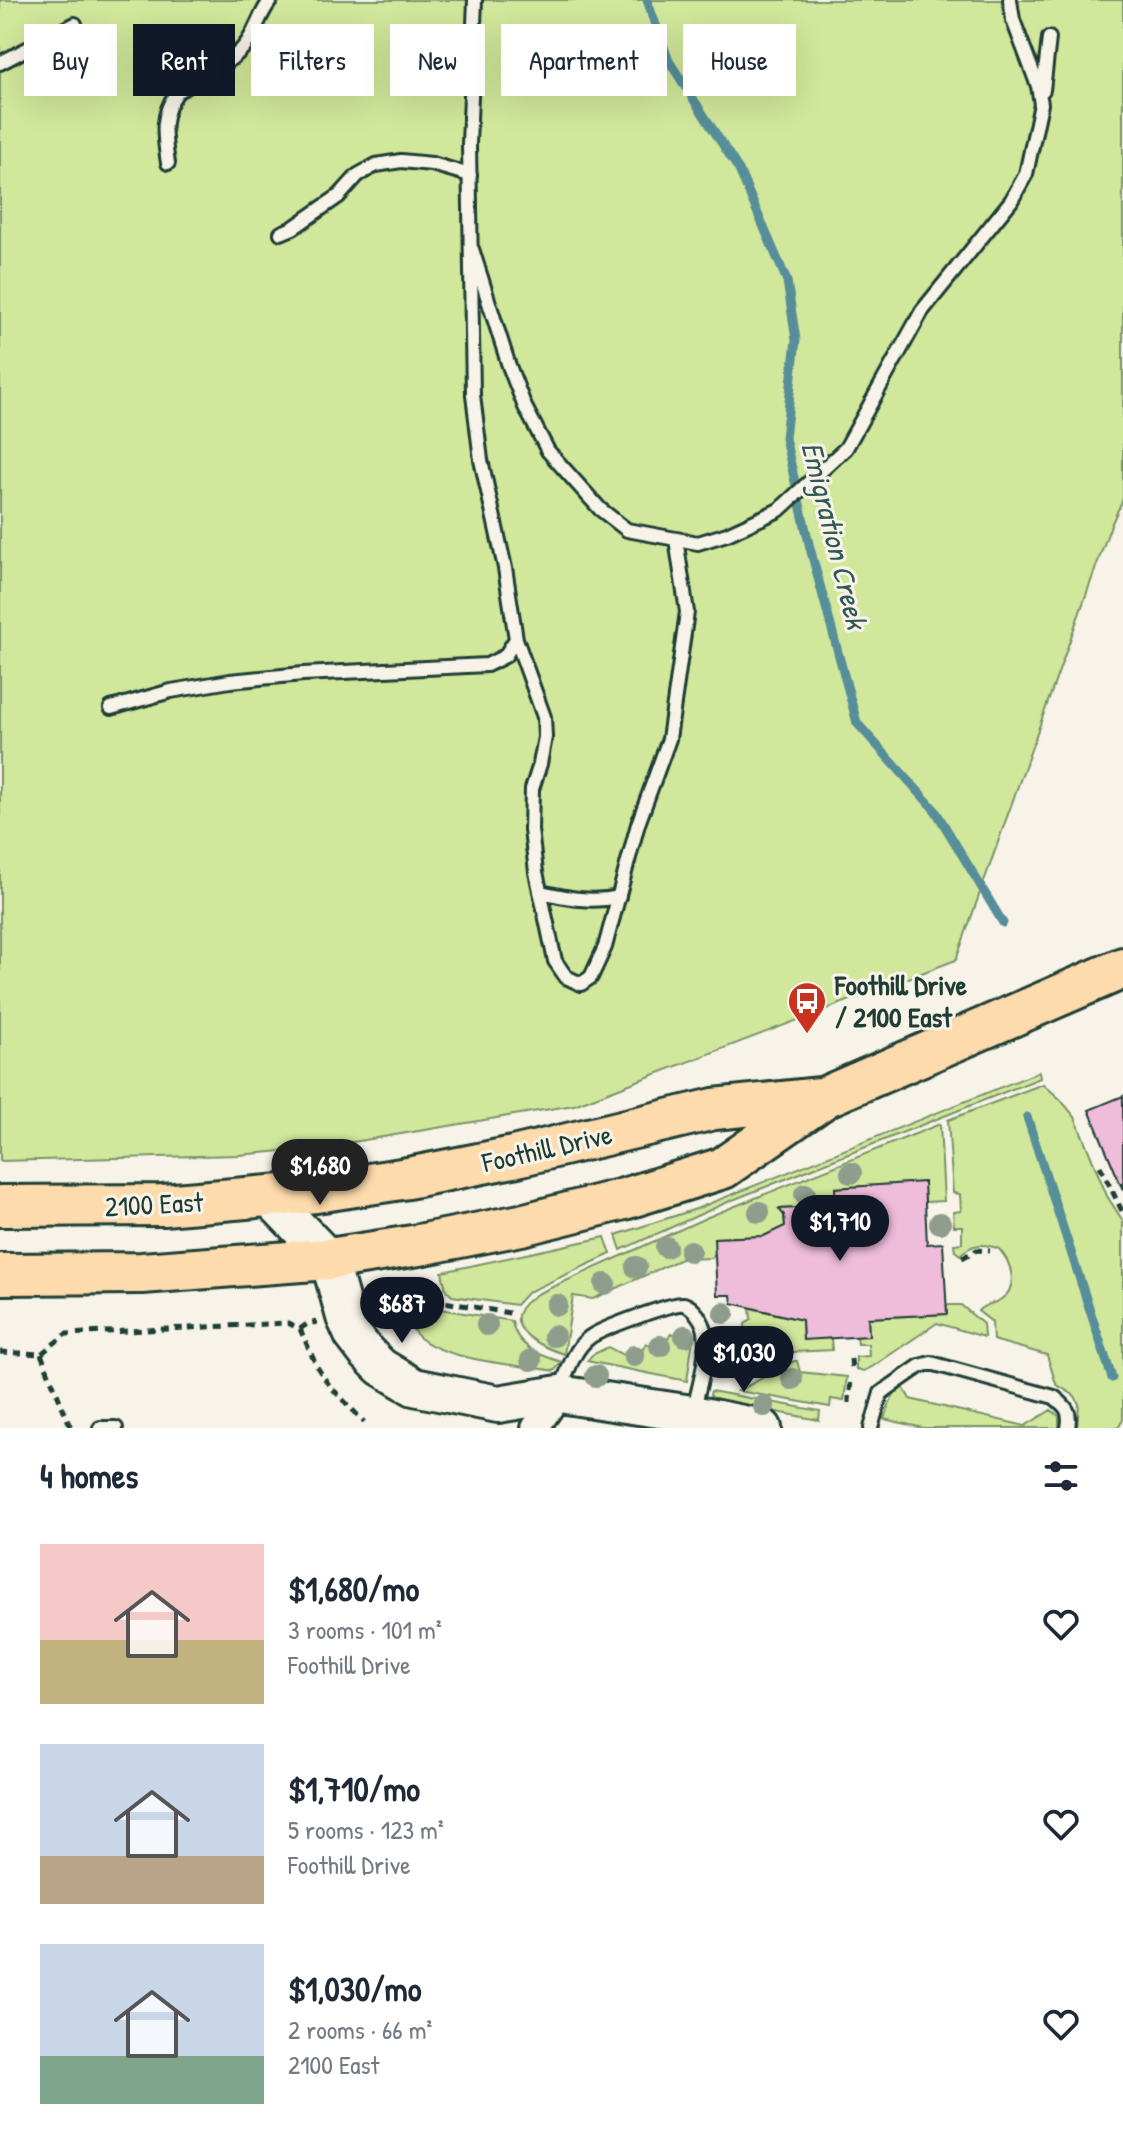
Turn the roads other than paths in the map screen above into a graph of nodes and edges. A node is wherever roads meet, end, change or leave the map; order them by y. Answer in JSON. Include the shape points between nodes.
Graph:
{"nodes":[{"id":1,"x":271,"y":0,"type":"edge"},
{"id":2,"x":475,"y":0,"type":"edge"},
{"id":3,"x":1010,"y":0,"type":"edge"},
{"id":4,"x":1049,"y":38,"type":"dead end"},
{"id":5,"x":24,"y":51,"type":"edge"},
{"id":6,"x":0,"y":63,"type":"edge"},
{"id":7,"x":1041,"y":104,"type":"junction"},
{"id":8,"x":168,"y":163,"type":"dead end"},
{"id":9,"x":470,"y":175,"type":"junction"},
{"id":10,"x":281,"y":233,"type":"dead end"},
{"id":11,"x":472,"y":249,"type":"junction"},
{"id":12,"x":676,"y":539,"type":"junction"},
{"id":13,"x":516,"y":639,"type":"junction"},
{"id":14,"x":111,"y":708,"type":"dead end"},
{"id":15,"x":540,"y":892,"type":"junction"},
{"id":16,"x":619,"y":897,"type":"junction"},
{"id":17,"x":1123,"y":968,"type":"edge"},
{"id":18,"x":825,"y":1097,"type":"junction"},
{"id":19,"x":268,"y":1196,"type":"junction"},
{"id":20,"x":0,"y":1206,"type":"edge"},
{"id":21,"x":329,"y":1259,"type":"junction"},
{"id":22,"x":0,"y":1274,"type":"edge"},
{"id":23,"x":559,"y":1394,"type":"junction"},
{"id":24,"x":498,"y":1404,"type":"junction"},
{"id":25,"x":692,"y":1414,"type":"junction"},
{"id":26,"x":100,"y":1428,"type":"edge"},
{"id":27,"x":116,"y":1428,"type":"edge"},
{"id":28,"x":533,"y":1428,"type":"edge"},
{"id":29,"x":763,"y":1428,"type":"edge"},
{"id":30,"x":871,"y":1428,"type":"edge"},
{"id":31,"x":1068,"y":1428,"type":"edge"}],
"edges":[{"from":1,"to":8,"type":"lane","via":[[242,50],[177,92],[170,102],[163,126]]},
{"from":2,"to":9,"type":"lane"},
{"from":3,"to":7,"type":"lane"},
{"from":4,"to":7,"type":"lane"},
{"from":5,"to":6,"type":"lane"},
{"from":7,"to":12,"type":"lane","via":[[1026,174],[1011,201],[922,311],[846,448],[779,510],[698,543]]},
{"from":9,"to":10,"type":"lane","via":[[432,164],[376,165]]},
{"from":9,"to":11,"type":"lane"},
{"from":11,"to":12,"type":"lane","via":[[509,366],[548,451],[584,494],[627,530]]},
{"from":11,"to":13,"type":"lane","via":[[473,395]]},
{"from":12,"to":16,"type":"lane","via":[[687,612],[669,739]]},
{"from":13,"to":14,"type":"lane","via":[[505,656],[487,665],[230,681]]},
{"from":13,"to":15,"type":"lane","via":[[544,717],[531,830]]},
{"from":15,"to":16,"type":"lane","via":[[576,900]]},
{"from":15,"to":16,"type":"lane","via":[[555,961],[566,977],[581,984],[591,977],[605,947]]},
{"from":17,"to":18,"type":"main road","name":"Foothill Drive"},
{"from":18,"to":19,"type":"main road","name":"Foothill Drive","via":[[714,1109],[419,1176]]},
{"from":18,"to":21,"type":"main road","name":"Foothill Drive","via":[[723,1168],[521,1225]]},
{"from":19,"to":20,"type":"main road","name":"2100 East","via":[[163,1205]]},
{"from":19,"to":21,"type":"street"},
{"from":21,"to":22,"type":"main road","via":[[142,1273]]},
{"from":21,"to":24,"type":"street","via":[[353,1335],[381,1367],[414,1387]]},
{"from":23,"to":24,"type":"street"},
{"from":23,"to":25,"type":"street"},
{"from":23,"to":25,"type":"lane","via":[[572,1360],[590,1337],[671,1304],[686,1304],[698,1314],[705,1331]]},
{"from":23,"to":28,"type":"street"},
{"from":24,"to":28,"type":"street"},
{"from":25,"to":29,"type":"street"},
{"from":26,"to":27,"type":"lane"},
{"from":30,"to":31,"type":"lane","via":[[881,1393],[931,1363],[1054,1397],[1066,1406]]}]}
